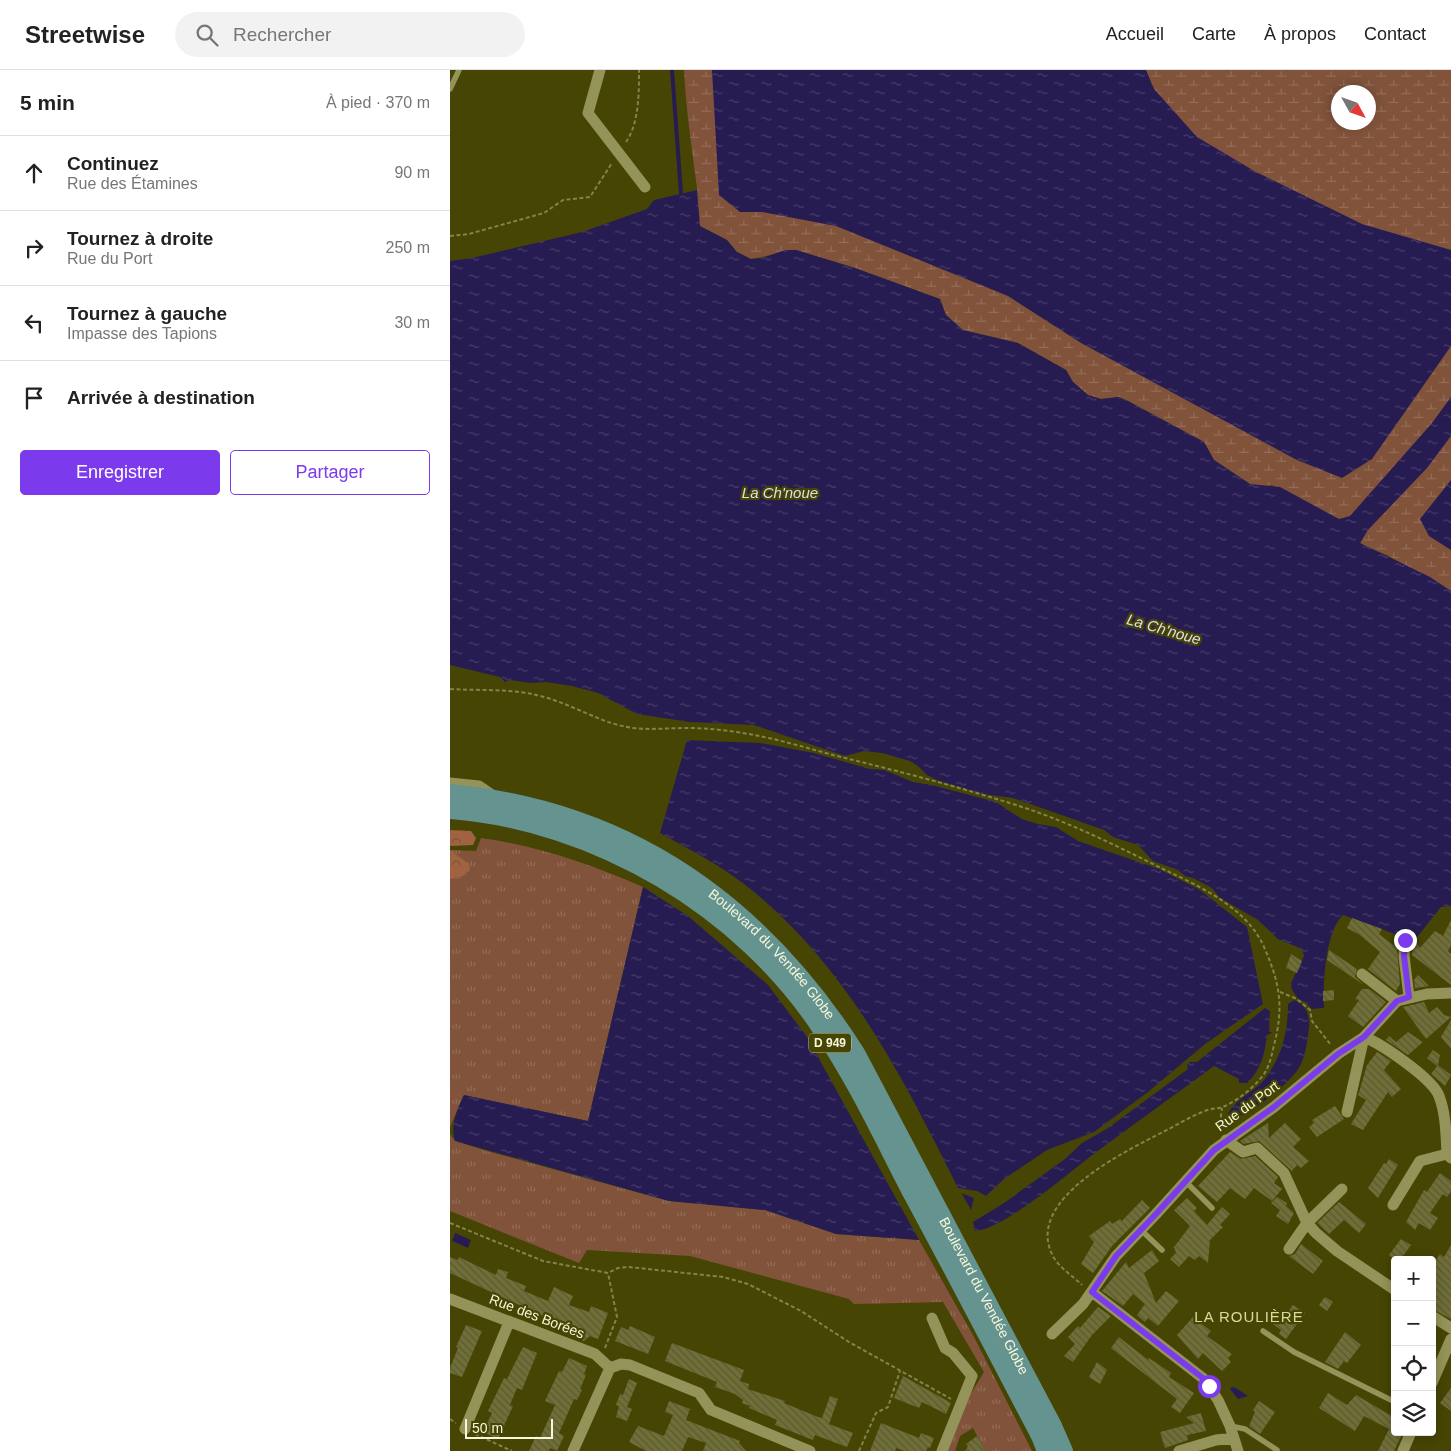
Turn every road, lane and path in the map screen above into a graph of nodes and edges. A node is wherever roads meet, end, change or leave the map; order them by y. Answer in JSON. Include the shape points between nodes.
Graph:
{"nodes":[{"id":1,"x":459,"y":70,"type":"edge"},
{"id":2,"x":600,"y":70,"type":"edge"},
{"id":3,"x":639,"y":70,"type":"edge"},
{"id":4,"x":450,"y":88,"type":"edge"},
{"id":5,"x":618,"y":154,"type":"junction"},
{"id":6,"x":645,"y":187,"type":"dead end"},
{"id":7,"x":450,"y":236,"type":"edge"},
{"id":8,"x":450,"y":689,"type":"edge"},
{"id":9,"x":450,"y":783,"type":"edge"},
{"id":10,"x":450,"y":793,"type":"edge"},
{"id":11,"x":499,"y":799,"type":"junction"},
{"id":12,"x":450,"y":810,"type":"edge"},
{"id":13,"x":1405,"y":940,"type":"dead end"},
{"id":14,"x":1362,"y":974,"type":"dead end"},
{"id":15,"x":1280,"y":992,"type":"junction"},
{"id":16,"x":1451,"y":994,"type":"edge"},
{"id":17,"x":1409,"y":997,"type":"junction"},
{"id":18,"x":1397,"y":1001,"type":"junction"},
{"id":19,"x":1364,"y":1037,"type":"junction"},
{"id":20,"x":1338,"y":1054,"type":"junction"},
{"id":21,"x":1222,"y":1108,"type":"junction"},
{"id":22,"x":1347,"y":1112,"type":"dead end"},
{"id":23,"x":1226,"y":1140,"type":"junction"},
{"id":24,"x":1449,"y":1156,"type":"edge"},
{"id":25,"x":1185,"y":1181,"type":"junction"},
{"id":26,"x":1342,"y":1189,"type":"dead end"},
{"id":27,"x":1393,"y":1205,"type":"dead end"},
{"id":28,"x":1212,"y":1208,"type":"dead end"},
{"id":29,"x":450,"y":1223,"type":"edge"},
{"id":30,"x":1308,"y":1223,"type":"junction"},
{"id":31,"x":1141,"y":1230,"type":"junction"},
{"id":32,"x":1289,"y":1249,"type":"dead end"},
{"id":33,"x":1162,"y":1250,"type":"dead end"},
{"id":34,"x":608,"y":1273,"type":"junction"},
{"id":35,"x":1079,"y":1282,"type":"dead end"},
{"id":36,"x":1391,"y":1287,"type":"edge"},
{"id":37,"x":1092,"y":1292,"type":"junction"},
{"id":38,"x":450,"y":1299,"type":"edge"},
{"id":39,"x":932,"y":1318,"type":"dead end"},
{"id":40,"x":1436,"y":1319,"type":"edge"},
{"id":41,"x":509,"y":1322,"type":"junction"},
{"id":42,"x":1451,"y":1328,"type":"edge"},
{"id":43,"x":1263,"y":1331,"type":"dead end"},
{"id":44,"x":1052,"y":1334,"type":"dead end"},
{"id":45,"x":1451,"y":1339,"type":"edge"},
{"id":46,"x":601,"y":1358,"type":"junction"},
{"id":47,"x":610,"y":1368,"type":"junction"},
{"id":48,"x":900,"y":1371,"type":"junction"},
{"id":49,"x":1436,"y":1373,"type":"edge"},
{"id":50,"x":1391,"y":1400,"type":"edge"},
{"id":51,"x":960,"y":1404,"type":"junction"},
{"id":52,"x":450,"y":1419,"type":"edge"},
{"id":53,"x":1230,"y":1426,"type":"junction"},
{"id":54,"x":465,"y":1429,"type":"junction"},
{"id":55,"x":1409,"y":1436,"type":"edge"},
{"id":56,"x":1234,"y":1438,"type":"junction"},
{"id":57,"x":1277,"y":1450,"type":"edge"},
{"id":58,"x":512,"y":1451,"type":"edge"},
{"id":59,"x":573,"y":1451,"type":"edge"},
{"id":60,"x":810,"y":1451,"type":"edge"},
{"id":61,"x":859,"y":1451,"type":"edge"},
{"id":62,"x":942,"y":1451,"type":"edge"},
{"id":63,"x":1046,"y":1451,"type":"edge"},
{"id":64,"x":1064,"y":1451,"type":"edge"},
{"id":65,"x":1179,"y":1451,"type":"edge"},
{"id":66,"x":1238,"y":1451,"type":"edge"},
{"id":67,"x":1403,"y":1451,"type":"edge"}],
"edges":[{"from":1,"to":4,"type":"lane"},
{"from":2,"to":5,"type":"street","via":[[588,114]]},
{"from":3,"to":5,"type":"path","via":[[633,132]]},
{"from":5,"to":6,"type":"street"},
{"from":5,"to":7,"type":"path","via":[[590,196],[563,200],[544,213],[469,234]]},
{"from":8,"to":15,"type":"path","via":[[509,690],[540,696],[632,728],[688,728],[756,736],[912,775],[1018,806],[1094,836],[1207,890],[1248,921],[1262,942]]},
{"from":9,"to":11,"type":"street","via":[[478,786]]},
{"from":10,"to":11,"type":"main road","name":"Boulevard du Vendée Globe","number":"D 949"},
{"from":11,"to":64,"type":"main road","name":"Boulevard du Vendée Globe","number":"D 949","via":[[573,820],[663,860],[726,902],[784,956],[834,1018],[856,1053]]},
{"from":12,"to":63,"type":"main road","name":"Boulevard du Vendée Globe","number":"D 949","via":[[517,821],[596,846],[675,887],[747,941],[799,998],[842,1062]]},
{"from":13,"to":17,"type":"street"},
{"from":14,"to":18,"type":"street"},
{"from":15,"to":20,"type":"path","via":[[1297,999],[1310,1010],[1312,1021]]},
{"from":15,"to":21,"type":"path","via":[[1281,1011],[1266,1070],[1249,1090]]},
{"from":16,"to":17,"type":"street","name":"Rue du Port"},
{"from":17,"to":18,"type":"street","name":"Rue du Port"},
{"from":18,"to":19,"type":"street","name":"Rue du Port"},
{"from":19,"to":20,"type":"street","name":"Rue du Port"},
{"from":19,"to":22,"type":"street"},
{"from":19,"to":24,"type":"street","via":[[1379,1044],[1428,1081],[1439,1094]]},
{"from":20,"to":23,"type":"street","name":"Rue du Port","via":[[1274,1107]]},
{"from":21,"to":23,"type":"path","via":[[1220,1124]]},
{"from":21,"to":35,"type":"path","via":[[1206,1110],[1103,1164],[1073,1188],[1059,1205],[1049,1229],[1051,1254]]},
{"from":23,"to":25,"type":"street","name":"Rue du Port"},
{"from":23,"to":30,"type":"street","via":[[1242,1152],[1257,1148],[1284,1173]]},
{"from":24,"to":27,"type":"street","via":[[1420,1161]]},
{"from":25,"to":28,"type":"lane"},
{"from":25,"to":31,"type":"street","name":"Rue du Port"},
{"from":26,"to":30,"type":"street"},
{"from":29,"to":34,"type":"path","via":[[542,1261]]},
{"from":30,"to":32,"type":"street"},
{"from":30,"to":36,"type":"street","via":[[1336,1251]]},
{"from":31,"to":33,"type":"lane"},
{"from":31,"to":37,"type":"street","name":"Rue du Port","via":[[1109,1264]]},
{"from":34,"to":46,"type":"path","via":[[617,1317]]},
{"from":34,"to":48,"type":"path","via":[[629,1267],[723,1277],[748,1284],[801,1311]]},
{"from":37,"to":44,"type":"street","name":"Rue du Port"},
{"from":37,"to":53,"type":"street","via":[[1204,1379]]},
{"from":38,"to":41,"type":"street","name":"Rue des Borées"},
{"from":39,"to":51,"type":"street","via":[[945,1348],[953,1352],[972,1376]]},
{"from":40,"to":42,"type":"street"},
{"from":41,"to":46,"type":"street","name":"Rue des Borées"},
{"from":41,"to":54,"type":"street"},
{"from":43,"to":50,"type":"lane","via":[[1294,1352]]},
{"from":45,"to":49,"type":"street"},
{"from":46,"to":47,"type":"street","name":"Rue des Borées"},
{"from":47,"to":59,"type":"street"},
{"from":47,"to":60,"type":"street","via":[[630,1364],[699,1393],[711,1410]]},
{"from":48,"to":51,"type":"path"},
{"from":48,"to":61,"type":"path","via":[[888,1407],[876,1413]]},
{"from":51,"to":62,"type":"street"},
{"from":52,"to":54,"type":"path"},
{"from":53,"to":56,"type":"street"},
{"from":53,"to":57,"type":"lane","via":[[1245,1430]]},
{"from":54,"to":58,"type":"path"},
{"from":55,"to":67,"type":"street"},
{"from":56,"to":65,"type":"street"},
{"from":56,"to":66,"type":"street"}]}
